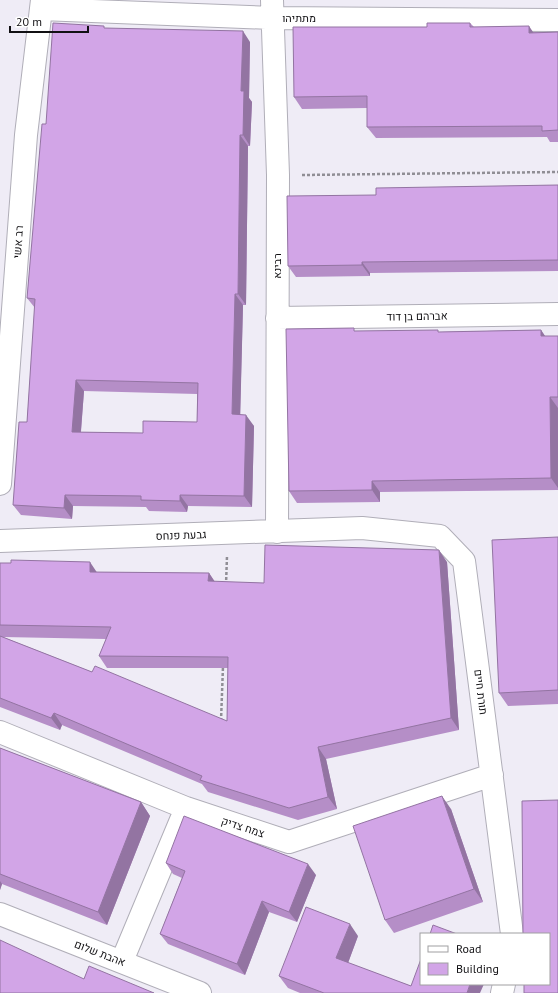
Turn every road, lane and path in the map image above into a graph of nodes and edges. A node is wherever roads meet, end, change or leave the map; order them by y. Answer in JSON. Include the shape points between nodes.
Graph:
{"nodes":[{"id":1,"x":42,"y":4,"type":"edge"},
{"id":2,"x":272,"y":9,"type":"edge"},
{"id":3,"x":558,"y":20,"type":"edge"},
{"id":4,"x":558,"y":172,"type":"edge"},
{"id":5,"x":278,"y":175,"type":"junction"},
{"id":6,"x":558,"y":314,"type":"edge"},
{"id":7,"x":277,"y":318,"type":"junction"},
{"id":8,"x":0,"y":484,"type":"edge"},
{"id":9,"x":362,"y":528,"type":"joint"},
{"id":10,"x":277,"y":532,"type":"junction"},
{"id":11,"x":228,"y":534,"type":"junction"},
{"id":12,"x":0,"y":541,"type":"edge"},
{"id":13,"x":226,"y":589,"type":"edge"},
{"id":14,"x":223,"y":660,"type":"edge"},
{"id":15,"x":221,"y":723,"type":"edge"},
{"id":16,"x":0,"y":732,"type":"edge"},
{"id":17,"x":492,"y":775,"type":"junction"},
{"id":18,"x":186,"y":808,"type":"junction"},
{"id":19,"x":0,"y":914,"type":"edge"},
{"id":20,"x":512,"y":933,"type":"edge"},
{"id":21,"x":122,"y":961,"type":"junction"},
{"id":22,"x":200,"y":993,"type":"edge"}],
"edges":[{"from":1,"to":2,"type":"street","name":"מתתיהו"},
{"from":1,"to":8,"type":"street","name":"רב אשי","via":[[26,135]]},
{"from":2,"to":3,"type":"street","name":"מתתיהו"},
{"from":2,"to":5,"type":"street","name":"רבינא"},
{"from":4,"to":5,"type":"path"},
{"from":5,"to":7,"type":"street","name":"רבינא"},
{"from":6,"to":7,"type":"street","name":"אברהם בן דוד"},
{"from":7,"to":10,"type":"street","name":"רבינא"},
{"from":9,"to":10,"type":"street","name":"גבעת פנחס"},
{"from":9,"to":17,"type":"street","name":"תורת חיים","via":[[440,536],[464,561]]},
{"from":10,"to":11,"type":"street","name":"גבעת פנחס"},
{"from":11,"to":12,"type":"street","name":"גבעת פנחס"},
{"from":11,"to":13,"type":"path"},
{"from":14,"to":15,"type":"path"},
{"from":16,"to":18,"type":"street","name":"צמח צדיק"},
{"from":17,"to":18,"type":"street","name":"צמח צדיק","via":[[289,842]]},
{"from":17,"to":20,"type":"street","name":"תורת חיים"},
{"from":18,"to":21,"type":"street"},
{"from":19,"to":21,"type":"street","name":"אהבת שלום"},
{"from":21,"to":22,"type":"street","name":"אהבת שלום"}]}
